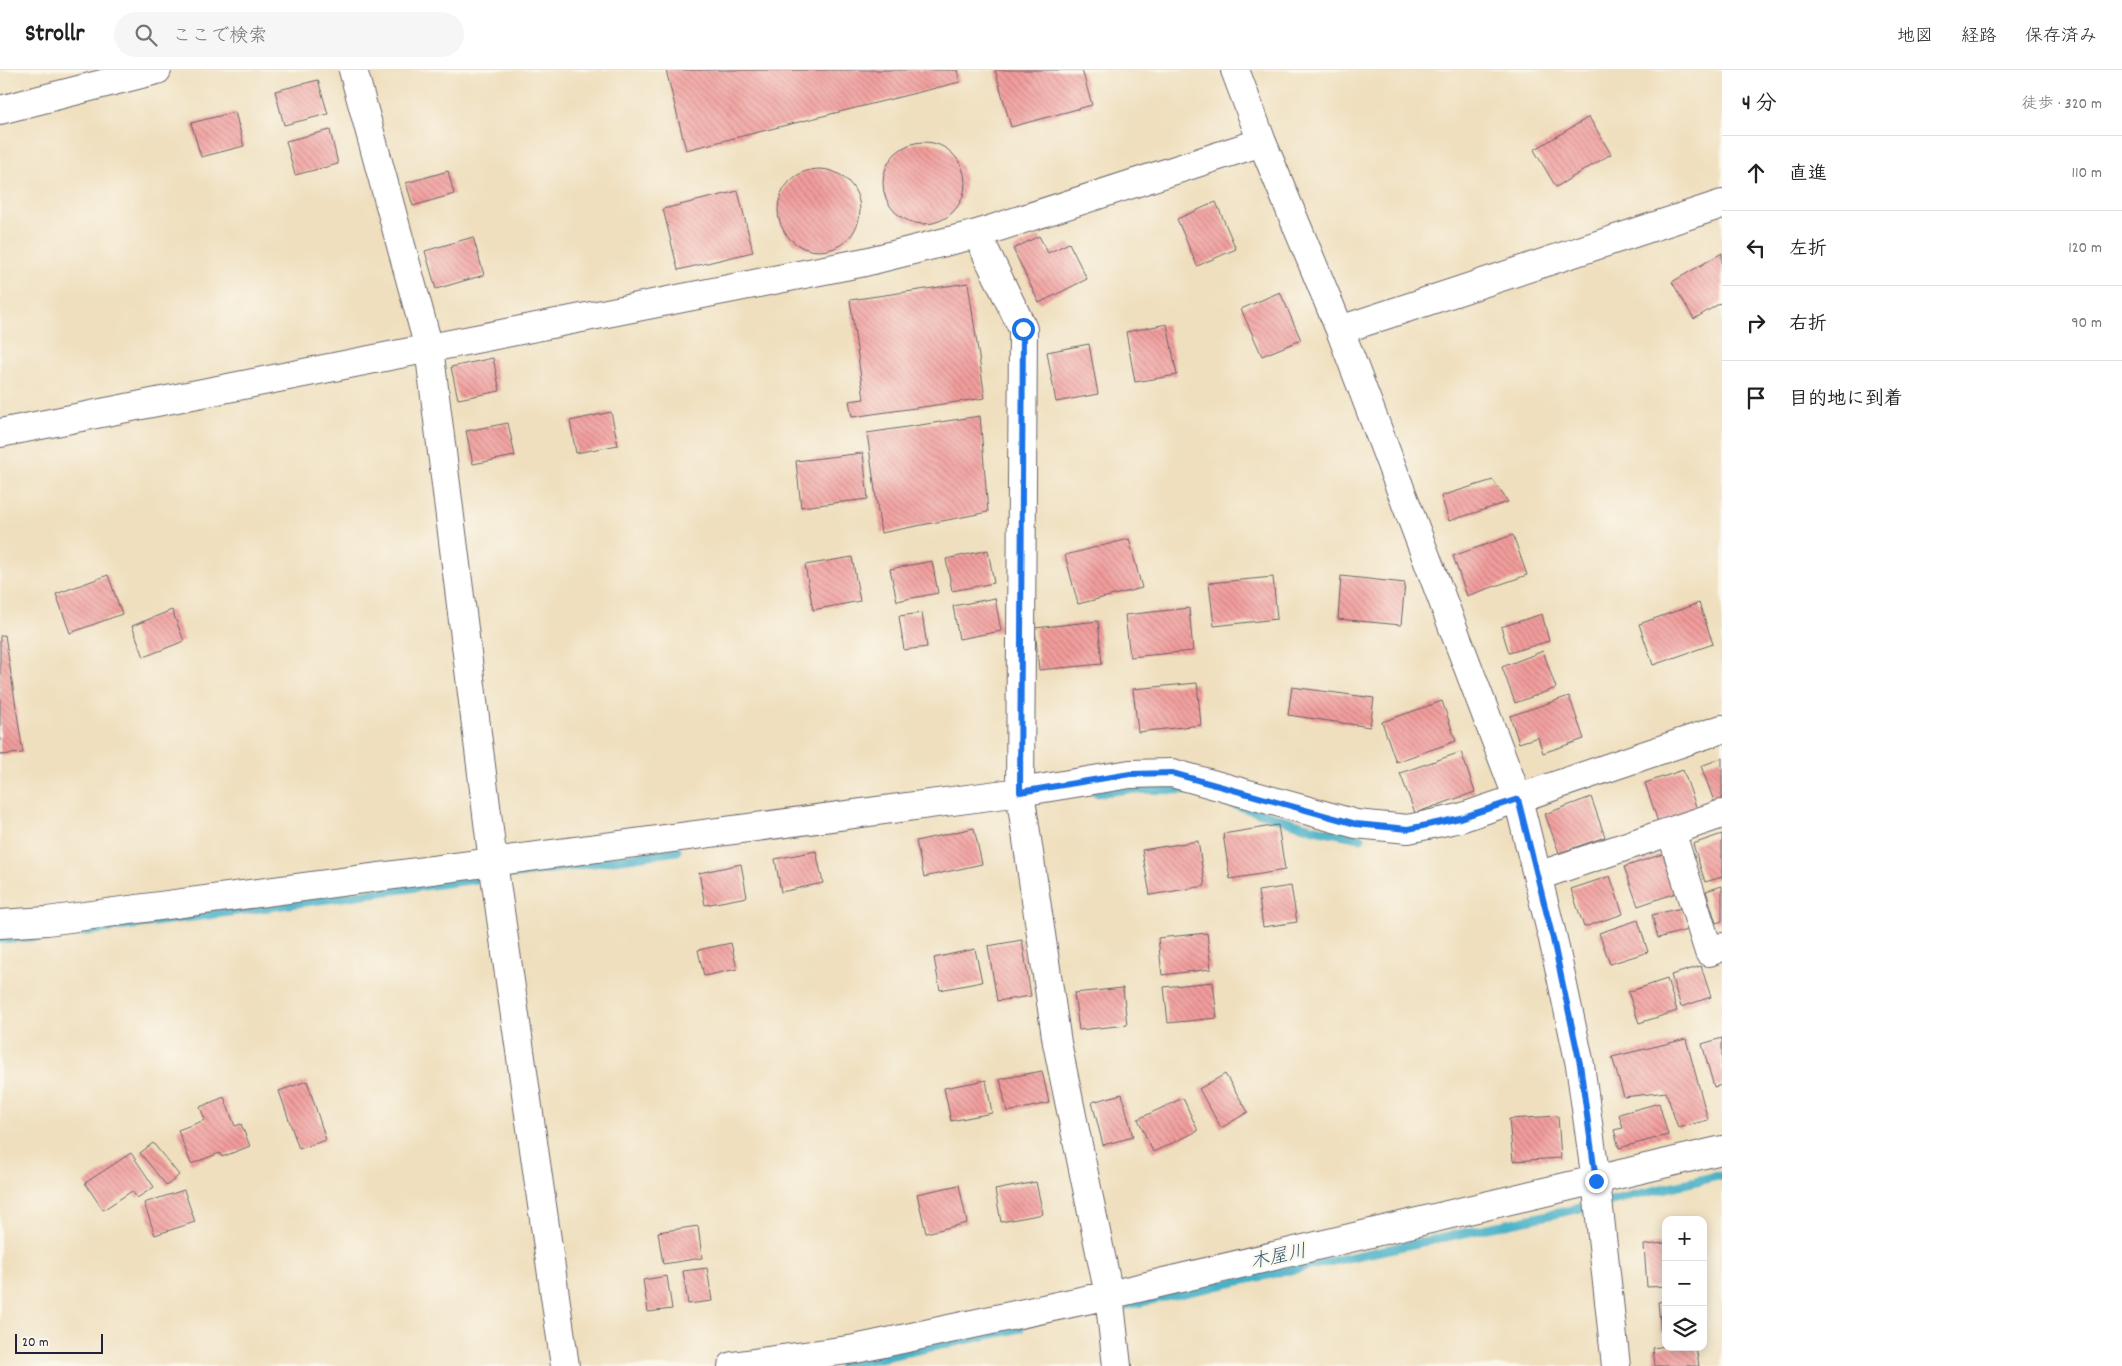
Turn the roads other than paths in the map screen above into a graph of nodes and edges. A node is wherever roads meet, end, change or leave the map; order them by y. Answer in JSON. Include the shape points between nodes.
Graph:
{"nodes":[{"id":1,"x":157,"y":70,"type":"edge"},
{"id":2,"x":353,"y":70,"type":"edge"},
{"id":3,"x":1244,"y":73,"type":"edge"},
{"id":4,"x":0,"y":110,"type":"edge"},
{"id":5,"x":1262,"y":142,"type":"junction"},
{"id":6,"x":1722,"y":204,"type":"edge"},
{"id":7,"x":977,"y":234,"type":"junction"},
{"id":8,"x":1340,"y":330,"type":"junction"},
{"id":9,"x":429,"y":348,"type":"junction"},
{"id":10,"x":0,"y":433,"type":"edge"},
{"id":11,"x":1722,"y":729,"type":"edge"},
{"id":12,"x":1020,"y":792,"type":"junction"},
{"id":13,"x":1518,"y":799,"type":"junction"},
{"id":14,"x":1722,"y":814,"type":"edge"},
{"id":15,"x":1671,"y":831,"type":"junction"},
{"id":16,"x":493,"y":862,"type":"junction"},
{"id":17,"x":1538,"y":876,"type":"junction"},
{"id":18,"x":0,"y":924,"type":"edge"},
{"id":19,"x":1722,"y":948,"type":"edge"},
{"id":20,"x":1722,"y":1150,"type":"edge"},
{"id":21,"x":1596,"y":1186,"type":"junction"},
{"id":22,"x":1110,"y":1305,"type":"junction"},
{"id":23,"x":565,"y":1366,"type":"edge"},
{"id":24,"x":732,"y":1366,"type":"edge"},
{"id":25,"x":1117,"y":1366,"type":"edge"},
{"id":26,"x":1616,"y":1366,"type":"edge"}],
"edges":[{"from":1,"to":4,"type":"street"},
{"from":2,"to":9,"type":"street"},
{"from":3,"to":5,"type":"street"},
{"from":5,"to":7,"type":"street"},
{"from":5,"to":8,"type":"street"},
{"from":6,"to":8,"type":"street"},
{"from":7,"to":9,"type":"street","via":[[865,262]]},
{"from":7,"to":12,"type":"street","via":[[1023,329]]},
{"from":8,"to":13,"type":"street"},
{"from":9,"to":10,"type":"street"},
{"from":9,"to":16,"type":"street"},
{"from":11,"to":13,"type":"street"},
{"from":12,"to":13,"type":"street","via":[[1130,774],[1172,773],[1356,824],[1408,829],[1460,818]]},
{"from":12,"to":16,"type":"street"},
{"from":12,"to":22,"type":"street","via":[[1057,1043]]},
{"from":13,"to":17,"type":"street"},
{"from":14,"to":15,"type":"street"},
{"from":15,"to":17,"type":"street"},
{"from":15,"to":19,"type":"street","via":[[1709,952]]},
{"from":16,"to":18,"type":"street","via":[[47,921]]},
{"from":16,"to":23,"type":"street"},
{"from":17,"to":21,"type":"street","via":[[1580,1064]]},
{"from":20,"to":21,"type":"street"},
{"from":21,"to":22,"type":"street","via":[[1278,1254]]},
{"from":21,"to":26,"type":"street"},
{"from":22,"to":24,"type":"street","via":[[855,1349]]},
{"from":22,"to":25,"type":"street"}]}
